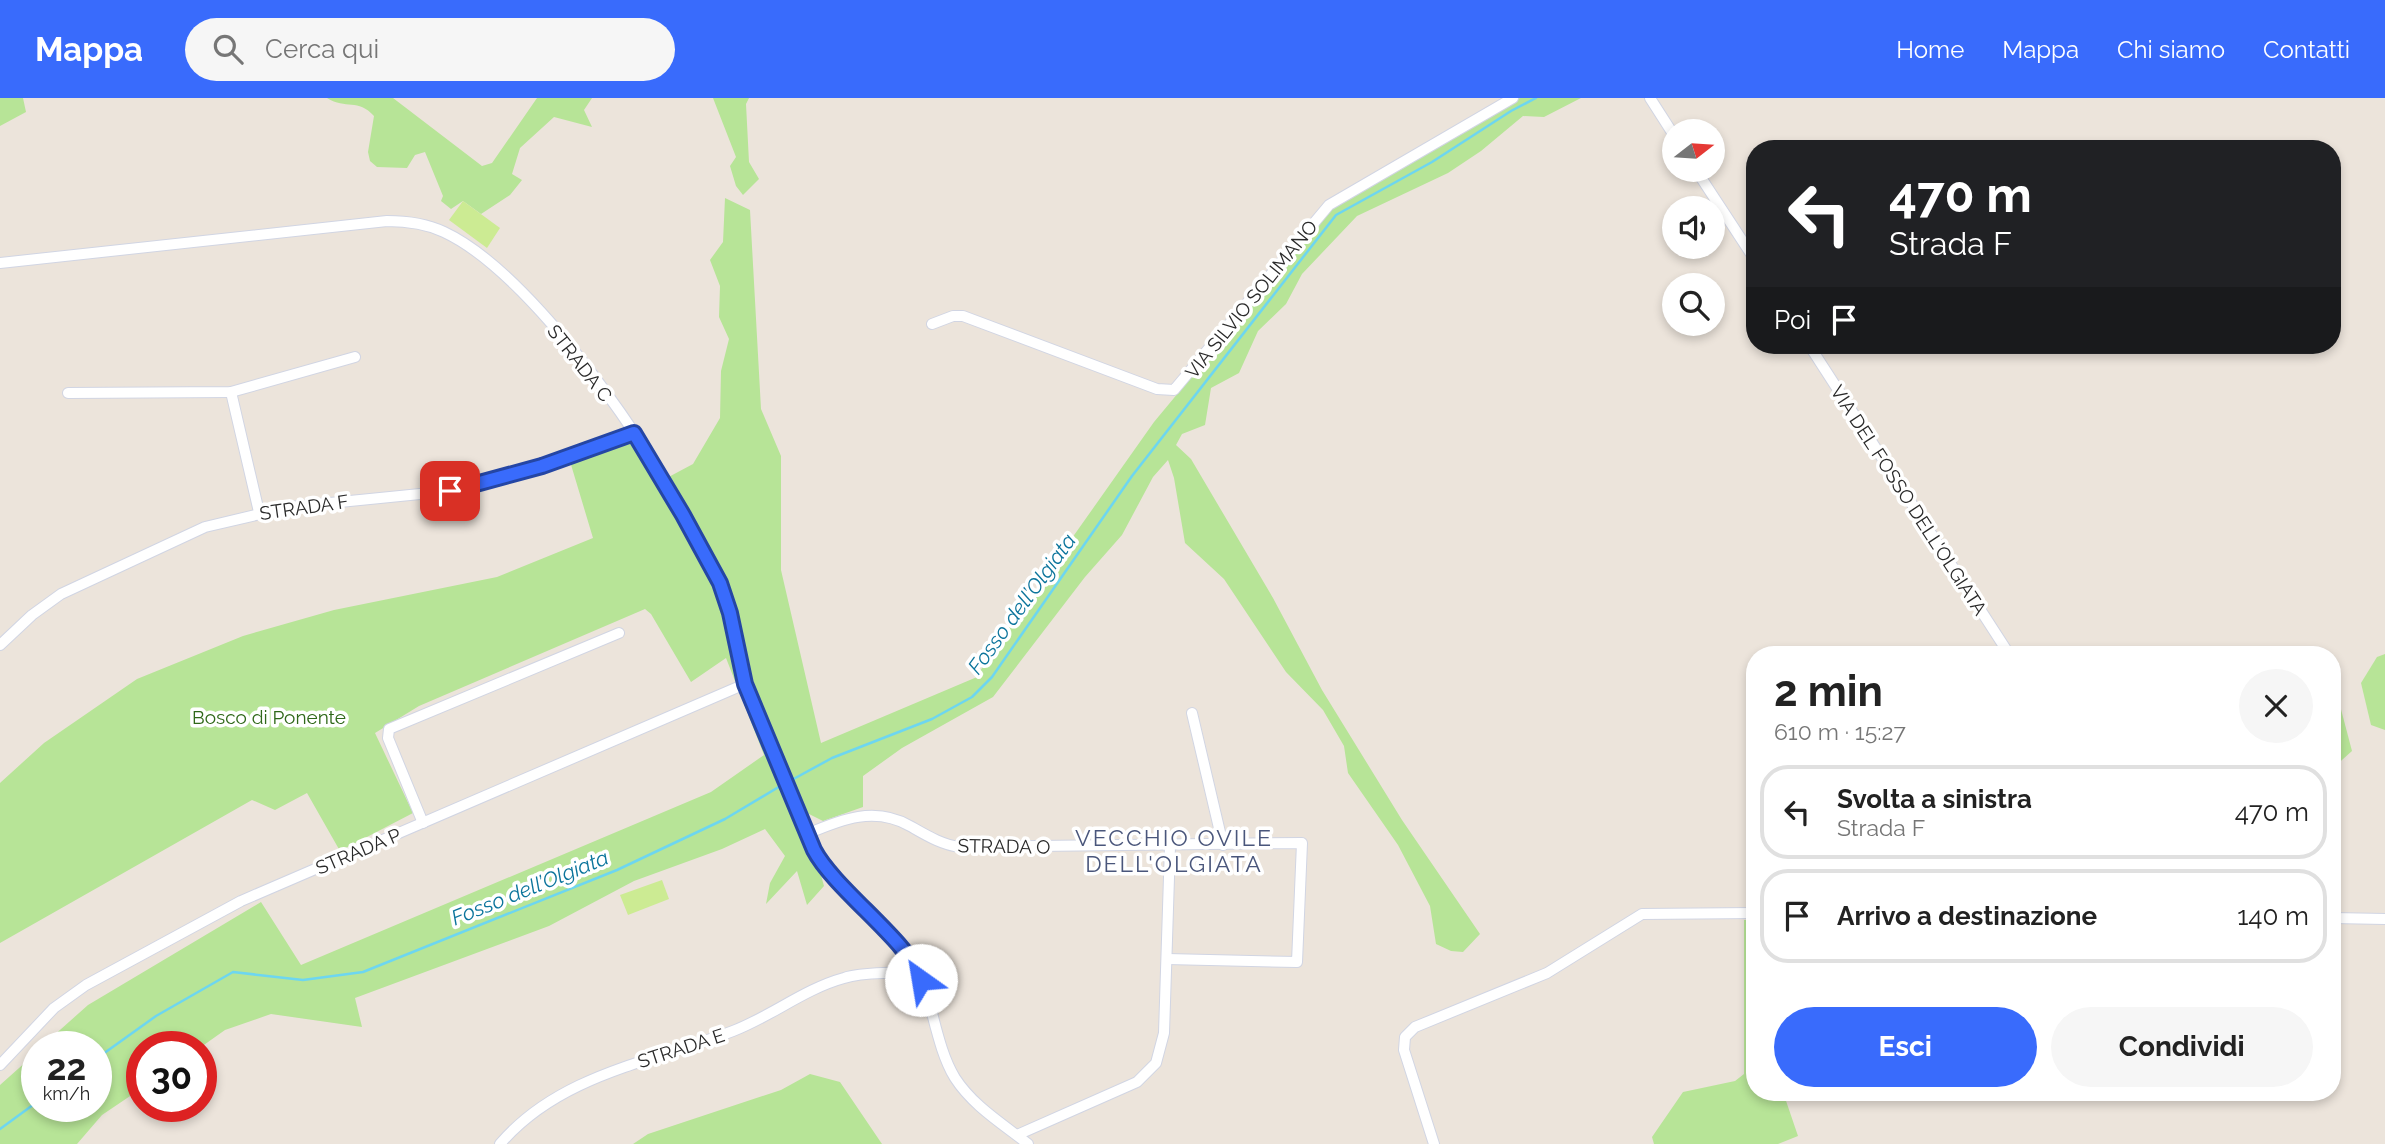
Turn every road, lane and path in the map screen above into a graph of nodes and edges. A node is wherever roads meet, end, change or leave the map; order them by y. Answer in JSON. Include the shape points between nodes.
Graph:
{"nodes":[{"id":1,"x":1513,"y":98,"type":"edge"},
{"id":2,"x":1650,"y":98,"type":"edge"},
{"id":3,"x":1663,"y":119,"type":"edge"},
{"id":4,"x":1704,"y":182,"type":"edge"},
{"id":5,"x":1746,"y":246,"type":"edge"},
{"id":6,"x":0,"y":263,"type":"edge"},
{"id":7,"x":932,"y":324,"type":"dead end"},
{"id":8,"x":1815,"y":354,"type":"edge"},
{"id":9,"x":355,"y":357,"type":"dead end"},
{"id":10,"x":231,"y":392,"type":"junction"},
{"id":11,"x":68,"y":393,"type":"dead end"},
{"id":12,"x":634,"y":433,"type":"junction"},
{"id":13,"x":259,"y":512,"type":"junction"},
{"id":14,"x":619,"y":633,"type":"dead end"},
{"id":15,"x":0,"y":645,"type":"edge"},
{"id":16,"x":2004,"y":646,"type":"edge"},
{"id":17,"x":745,"y":684,"type":"junction"},
{"id":18,"x":1192,"y":713,"type":"dead end"},
{"id":19,"x":423,"y":823,"type":"junction"},
{"id":20,"x":807,"y":834,"type":"junction"},
{"id":21,"x":1223,"y":845,"type":"junction"},
{"id":22,"x":1170,"y":846,"type":"junction"},
{"id":23,"x":1746,"y":913,"type":"edge"},
{"id":24,"x":2341,"y":918,"type":"edge"},
{"id":25,"x":2385,"y":919,"type":"edge"},
{"id":26,"x":1167,"y":959,"type":"junction"},
{"id":27,"x":912,"y":972,"type":"junction"},
{"id":28,"x":873,"y":975,"type":"junction"},
{"id":29,"x":904,"y":988,"type":"junction"},
{"id":30,"x":933,"y":1013,"type":"junction"},
{"id":31,"x":0,"y":1065,"type":"edge"},
{"id":32,"x":1017,"y":1135,"type":"junction"},
{"id":33,"x":500,"y":1144,"type":"edge"},
{"id":34,"x":1028,"y":1144,"type":"edge"},
{"id":35,"x":1434,"y":1144,"type":"edge"}],
"edges":[{"from":1,"to":7,"type":"street","name":"VIA SILVIO SOLIMANO","via":[[1329,205],[1174,390],[1157,388],[963,316]]},
{"from":2,"to":3,"type":"street"},
{"from":4,"to":5,"type":"street"},
{"from":6,"to":12,"type":"street","name":"STRADA C","via":[[387,221],[425,225],[466,245],[509,279],[568,344]]},
{"from":8,"to":16,"type":"street","name":"VIA DEL FOSSO DELL'OLGIATA"},
{"from":9,"to":10,"type":"street"},
{"from":10,"to":11,"type":"street"},
{"from":10,"to":13,"type":"street"},
{"from":12,"to":13,"type":"street","name":"STRADA F","via":[[459,489]]},
{"from":12,"to":17,"type":"street","name":"STRADA C","via":[[715,573],[730,613]]},
{"from":13,"to":15,"type":"street","name":"STRADA F","via":[[188,533],[72,588],[41,608]]},
{"from":14,"to":19,"type":"street","via":[[389,729],[387,738]]},
{"from":17,"to":19,"type":"street","name":"STRADA P"},
{"from":17,"to":20,"type":"street","name":"STRADA C"},
{"from":18,"to":21,"type":"street"},
{"from":19,"to":31,"type":"street","name":"STRADA P","via":[[241,901],[94,980],[54,1008]]},
{"from":20,"to":22,"type":"street","name":"STRADA O","via":[[881,814],[956,847]]},
{"from":20,"to":27,"type":"street","name":"STRADA C","via":[[830,873],[903,952]]},
{"from":21,"to":22,"type":"street","name":"STRADA O"},
{"from":21,"to":26,"type":"street","name":"STRADA O","via":[[1303,843],[1297,962]]},
{"from":22,"to":26,"type":"street"},
{"from":23,"to":35,"type":"street","via":[[1642,915],[1547,973],[1415,1027],[1405,1037],[1404,1050]]},
{"from":24,"to":25,"type":"street"},
{"from":26,"to":32,"type":"street","via":[[1163,1042],[1152,1069],[1138,1082],[1089,1106]]},
{"from":27,"to":28,"type":"street","name":"STRADA E"},
{"from":27,"to":29,"type":"street","via":[[900,981]]},
{"from":27,"to":29,"type":"street","via":[[916,988]]},
{"from":27,"to":30,"type":"street","name":"STRADA C"},
{"from":28,"to":29,"type":"street"},
{"from":28,"to":33,"type":"street","name":"STRADA E","via":[[822,985],[746,1026],[573,1087],[541,1106]]},
{"from":29,"to":30,"type":"street"},
{"from":30,"to":32,"type":"street","name":"STRADA C","via":[[957,1082]]},
{"from":32,"to":34,"type":"street","name":"STRADA C"}]}
